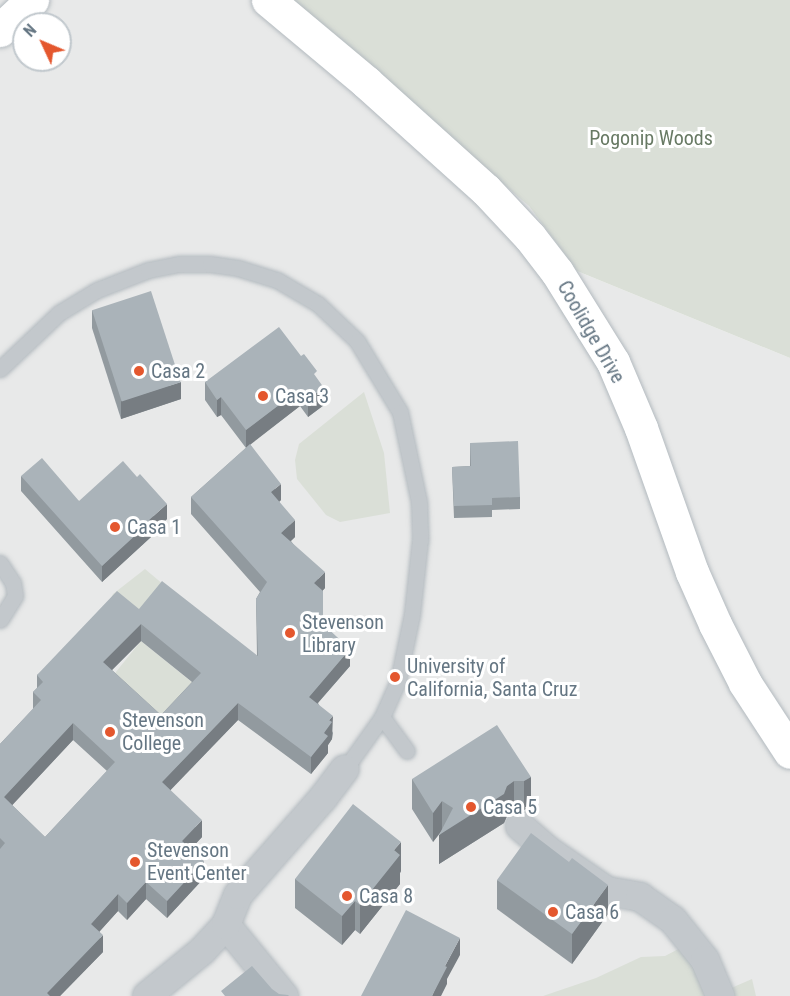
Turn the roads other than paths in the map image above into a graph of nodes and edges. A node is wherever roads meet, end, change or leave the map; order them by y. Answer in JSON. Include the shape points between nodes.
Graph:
{"nodes":[{"id":1,"x":32,"y":0,"type":"edge"},
{"id":2,"x":268,"y":0,"type":"edge"},
{"id":3,"x":0,"y":30,"type":"edge"},
{"id":4,"x":0,"y":369,"type":"edge"},
{"id":5,"x":0,"y":563,"type":"edge"},
{"id":6,"x":0,"y":620,"type":"edge"},
{"id":7,"x":381,"y":717,"type":"junction"},
{"id":8,"x":406,"y":751,"type":"dead end"},
{"id":9,"x":790,"y":752,"type":"edge"},
{"id":10,"x":345,"y":769,"type":"joint"},
{"id":11,"x":520,"y":826,"type":"dead end"},
{"id":12,"x":226,"y":925,"type":"junction"},
{"id":13,"x":147,"y":996,"type":"edge"},
{"id":14,"x":284,"y":996,"type":"edge"},
{"id":15,"x":720,"y":996,"type":"edge"}],
"edges":[{"from":1,"to":3,"type":"street"},
{"from":2,"to":9,"type":"street","name":"Coolidge Drive","via":[[486,190],[557,272],[613,362],[715,624],[745,683]]},
{"from":4,"to":7,"type":"lane","via":[[59,313],[97,290],[160,266],[210,264],[267,277],[302,292],[338,320],[357,340],[399,412],[419,502],[420,540],[412,614],[398,681]]},
{"from":5,"to":6,"type":"lane","via":[[14,583],[15,596]]},
{"from":7,"to":8,"type":"lane"},
{"from":7,"to":10,"type":"lane"},
{"from":10,"to":12,"type":"street","via":[[238,895]]},
{"from":11,"to":15,"type":"street","via":[[607,891],[640,897],[673,920],[705,960]]},
{"from":12,"to":13,"type":"street","via":[[202,951]]},
{"from":12,"to":14,"type":"street"}]}
